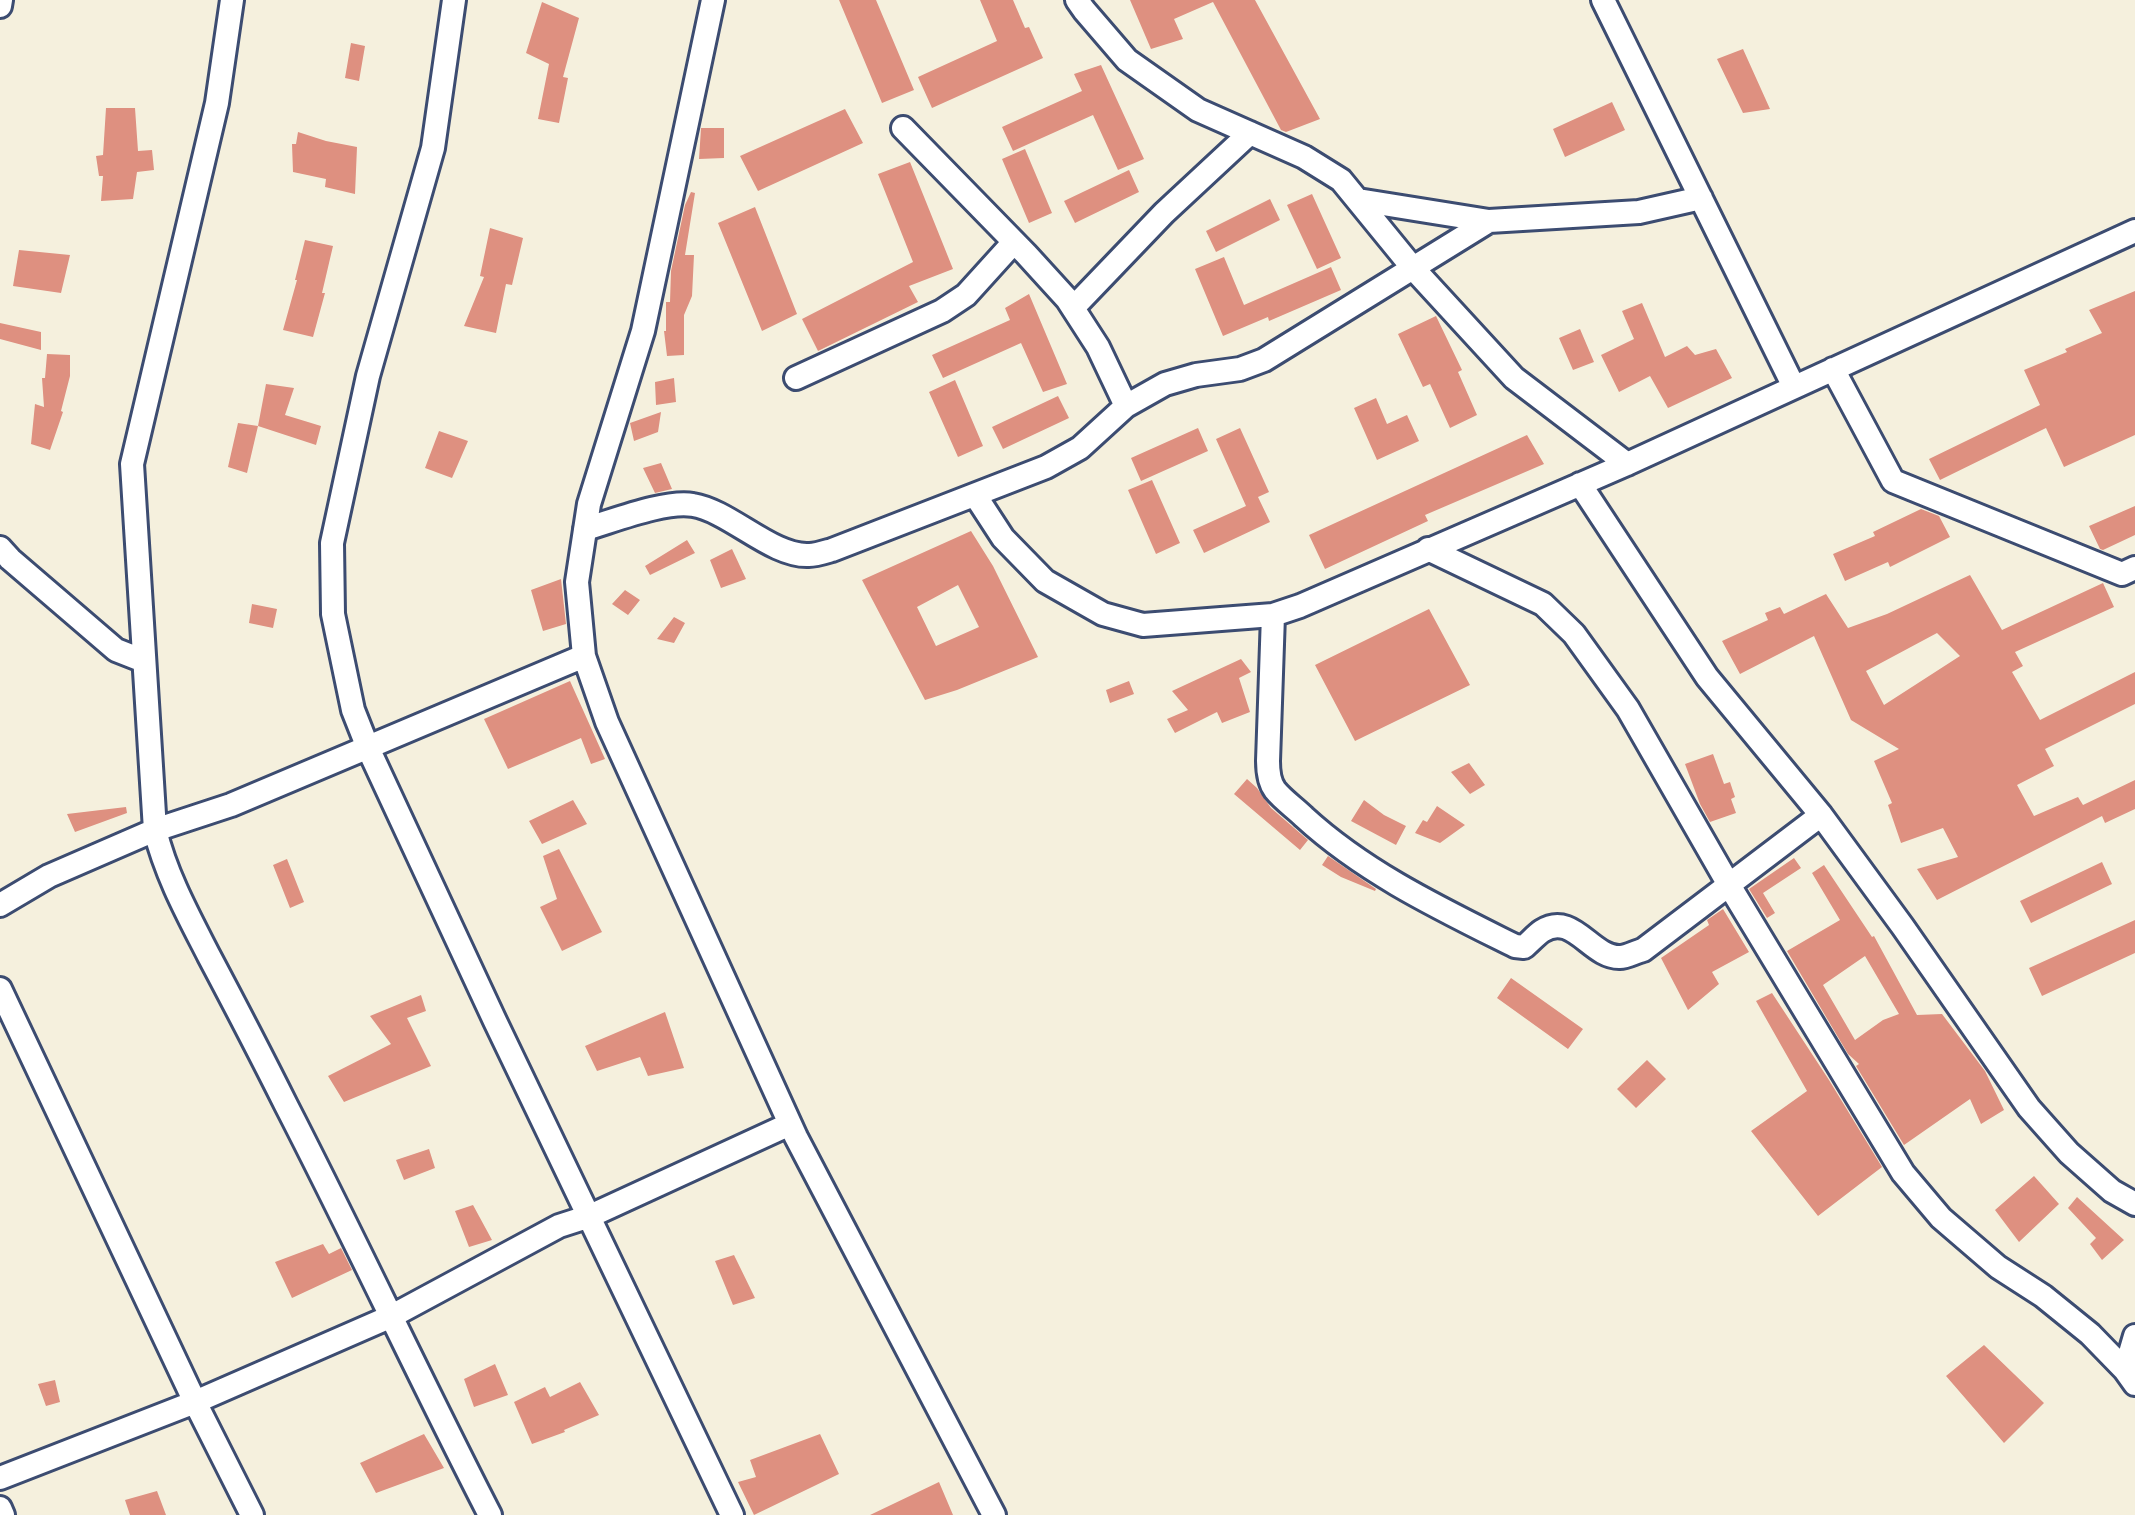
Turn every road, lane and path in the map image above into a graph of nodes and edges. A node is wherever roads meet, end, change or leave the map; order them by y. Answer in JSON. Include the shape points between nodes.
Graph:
{"nodes":[{"id":1,"x":232,"y":0,"type":"edge"},
{"id":2,"x":454,"y":0,"type":"edge"},
{"id":3,"x":714,"y":0,"type":"edge"},
{"id":4,"x":1077,"y":0,"type":"edge"},
{"id":5,"x":1603,"y":0,"type":"edge"},
{"id":6,"x":903,"y":128,"type":"dead end"},
{"id":7,"x":1250,"y":133,"type":"junction"},
{"id":8,"x":1701,"y":198,"type":"junction"},
{"id":9,"x":1358,"y":200,"type":"junction"},
{"id":10,"x":1489,"y":221,"type":"junction"},
{"id":11,"x":2135,"y":231,"type":"edge"},
{"id":12,"x":1014,"y":242,"type":"junction"},
{"id":13,"x":1412,"y":268,"type":"junction"},
{"id":14,"x":1072,"y":308,"type":"junction"},
{"id":15,"x":1833,"y":369,"type":"junction"},
{"id":16,"x":796,"y":378,"type":"dead end"},
{"id":17,"x":1794,"y":387,"type":"junction"},
{"id":18,"x":1126,"y":406,"type":"junction"},
{"id":19,"x":1627,"y":464,"type":"junction"},
{"id":20,"x":1580,"y":484,"type":"junction"},
{"id":21,"x":975,"y":495,"type":"junction"},
{"id":22,"x":585,"y":529,"type":"junction"},
{"id":23,"x":0,"y":548,"type":"edge"},
{"id":24,"x":1428,"y":548,"type":"junction"},
{"id":25,"x":2135,"y":568,"type":"edge"},
{"id":26,"x":1273,"y":615,"type":"junction"},
{"id":27,"x":584,"y":656,"type":"junction"},
{"id":28,"x":144,"y":661,"type":"junction"},
{"id":29,"x":368,"y":748,"type":"junction"},
{"id":30,"x":1821,"y":815,"type":"junction"},
{"id":31,"x":155,"y":830,"type":"junction"},
{"id":32,"x":1728,"y":885,"type":"junction"},
{"id":33,"x":0,"y":905,"type":"edge"},
{"id":34,"x":0,"y":989,"type":"edge"},
{"id":35,"x":790,"y":1124,"type":"junction"},
{"id":36,"x":2135,"y":1204,"type":"edge"},
{"id":37,"x":590,"y":1216,"type":"junction"},
{"id":38,"x":392,"y":1316,"type":"junction"},
{"id":39,"x":2135,"y":1336,"type":"edge"},
{"id":40,"x":2130,"y":1376,"type":"edge"},
{"id":41,"x":195,"y":1402,"type":"junction"},
{"id":42,"x":0,"y":1478,"type":"edge"},
{"id":43,"x":252,"y":1515,"type":"edge"},
{"id":44,"x":490,"y":1515,"type":"edge"},
{"id":45,"x":732,"y":1515,"type":"edge"},
{"id":46,"x":994,"y":1515,"type":"edge"}],
"edges":[{"from":1,"to":28,"type":"street","via":[[218,103],[132,464]]},
{"from":2,"to":29,"type":"street","via":[[432,148],[368,376],[332,543],[333,614]]},
{"from":3,"to":22,"type":"street","via":[[643,331]]},
{"from":4,"to":7,"type":"street","via":[[1127,60],[1198,110]]},
{"from":5,"to":8,"type":"street"},
{"from":6,"to":12,"type":"street"},
{"from":7,"to":9,"type":"street","via":[[1304,156]]},
{"from":7,"to":14,"type":"street"},
{"from":8,"to":10,"type":"street","via":[[1639,212]]},
{"from":8,"to":17,"type":"street"},
{"from":9,"to":10,"type":"street"},
{"from":9,"to":13,"type":"street"},
{"from":10,"to":13,"type":"street"},
{"from":11,"to":15,"type":"street"},
{"from":12,"to":14,"type":"street"},
{"from":12,"to":16,"type":"street","via":[[966,295],[942,311]]},
{"from":13,"to":18,"type":"street","via":[[1264,360],[1165,384]]},
{"from":13,"to":19,"type":"street","via":[[1514,378]]},
{"from":14,"to":18,"type":"street"},
{"from":15,"to":17,"type":"street"},
{"from":15,"to":25,"type":"street","via":[[1893,481],[2122,574]]},
{"from":17,"to":19,"type":"street"},
{"from":18,"to":21,"type":"street","via":[[1080,448]]},
{"from":19,"to":20,"type":"street"},
{"from":20,"to":24,"type":"street"},
{"from":20,"to":30,"type":"street","via":[[1708,677]]},
{"from":21,"to":22,"type":"street","via":[[806,556],[690,504]]},
{"from":21,"to":26,"type":"street","via":[[1003,538],[1044,581],[1103,614],[1143,625]]},
{"from":22,"to":27,"type":"street","via":[[577,582]]},
{"from":23,"to":28,"type":"street","via":[[116,650]]},
{"from":24,"to":26,"type":"street"},
{"from":24,"to":32,"type":"street","via":[[1543,604],[1574,634],[1636,723]]},
{"from":26,"to":32,"type":"street","via":[[1268,775],[1274,789],[1326,837],[1426,902],[1515,946],[1555,926],[1623,957]]},
{"from":27,"to":29,"type":"street"},
{"from":27,"to":35,"type":"street","via":[[606,722]]},
{"from":28,"to":31,"type":"street"},
{"from":29,"to":31,"type":"street"},
{"from":29,"to":37,"type":"street"},
{"from":30,"to":32,"type":"street"},
{"from":30,"to":36,"type":"street","via":[[2029,1108],[2069,1153]]},
{"from":31,"to":33,"type":"street"},
{"from":31,"to":38,"type":"street","via":[[187,912]]},
{"from":32,"to":40,"type":"street","via":[[1903,1173],[1942,1218],[2090,1334]]},
{"from":34,"to":41,"type":"street"},
{"from":35,"to":37,"type":"street"},
{"from":35,"to":46,"type":"street"},
{"from":37,"to":38,"type":"street"},
{"from":37,"to":45,"type":"street"},
{"from":38,"to":41,"type":"street"},
{"from":38,"to":44,"type":"street"},
{"from":39,"to":40,"type":"street"},
{"from":41,"to":42,"type":"street"},
{"from":41,"to":43,"type":"street"}]}
